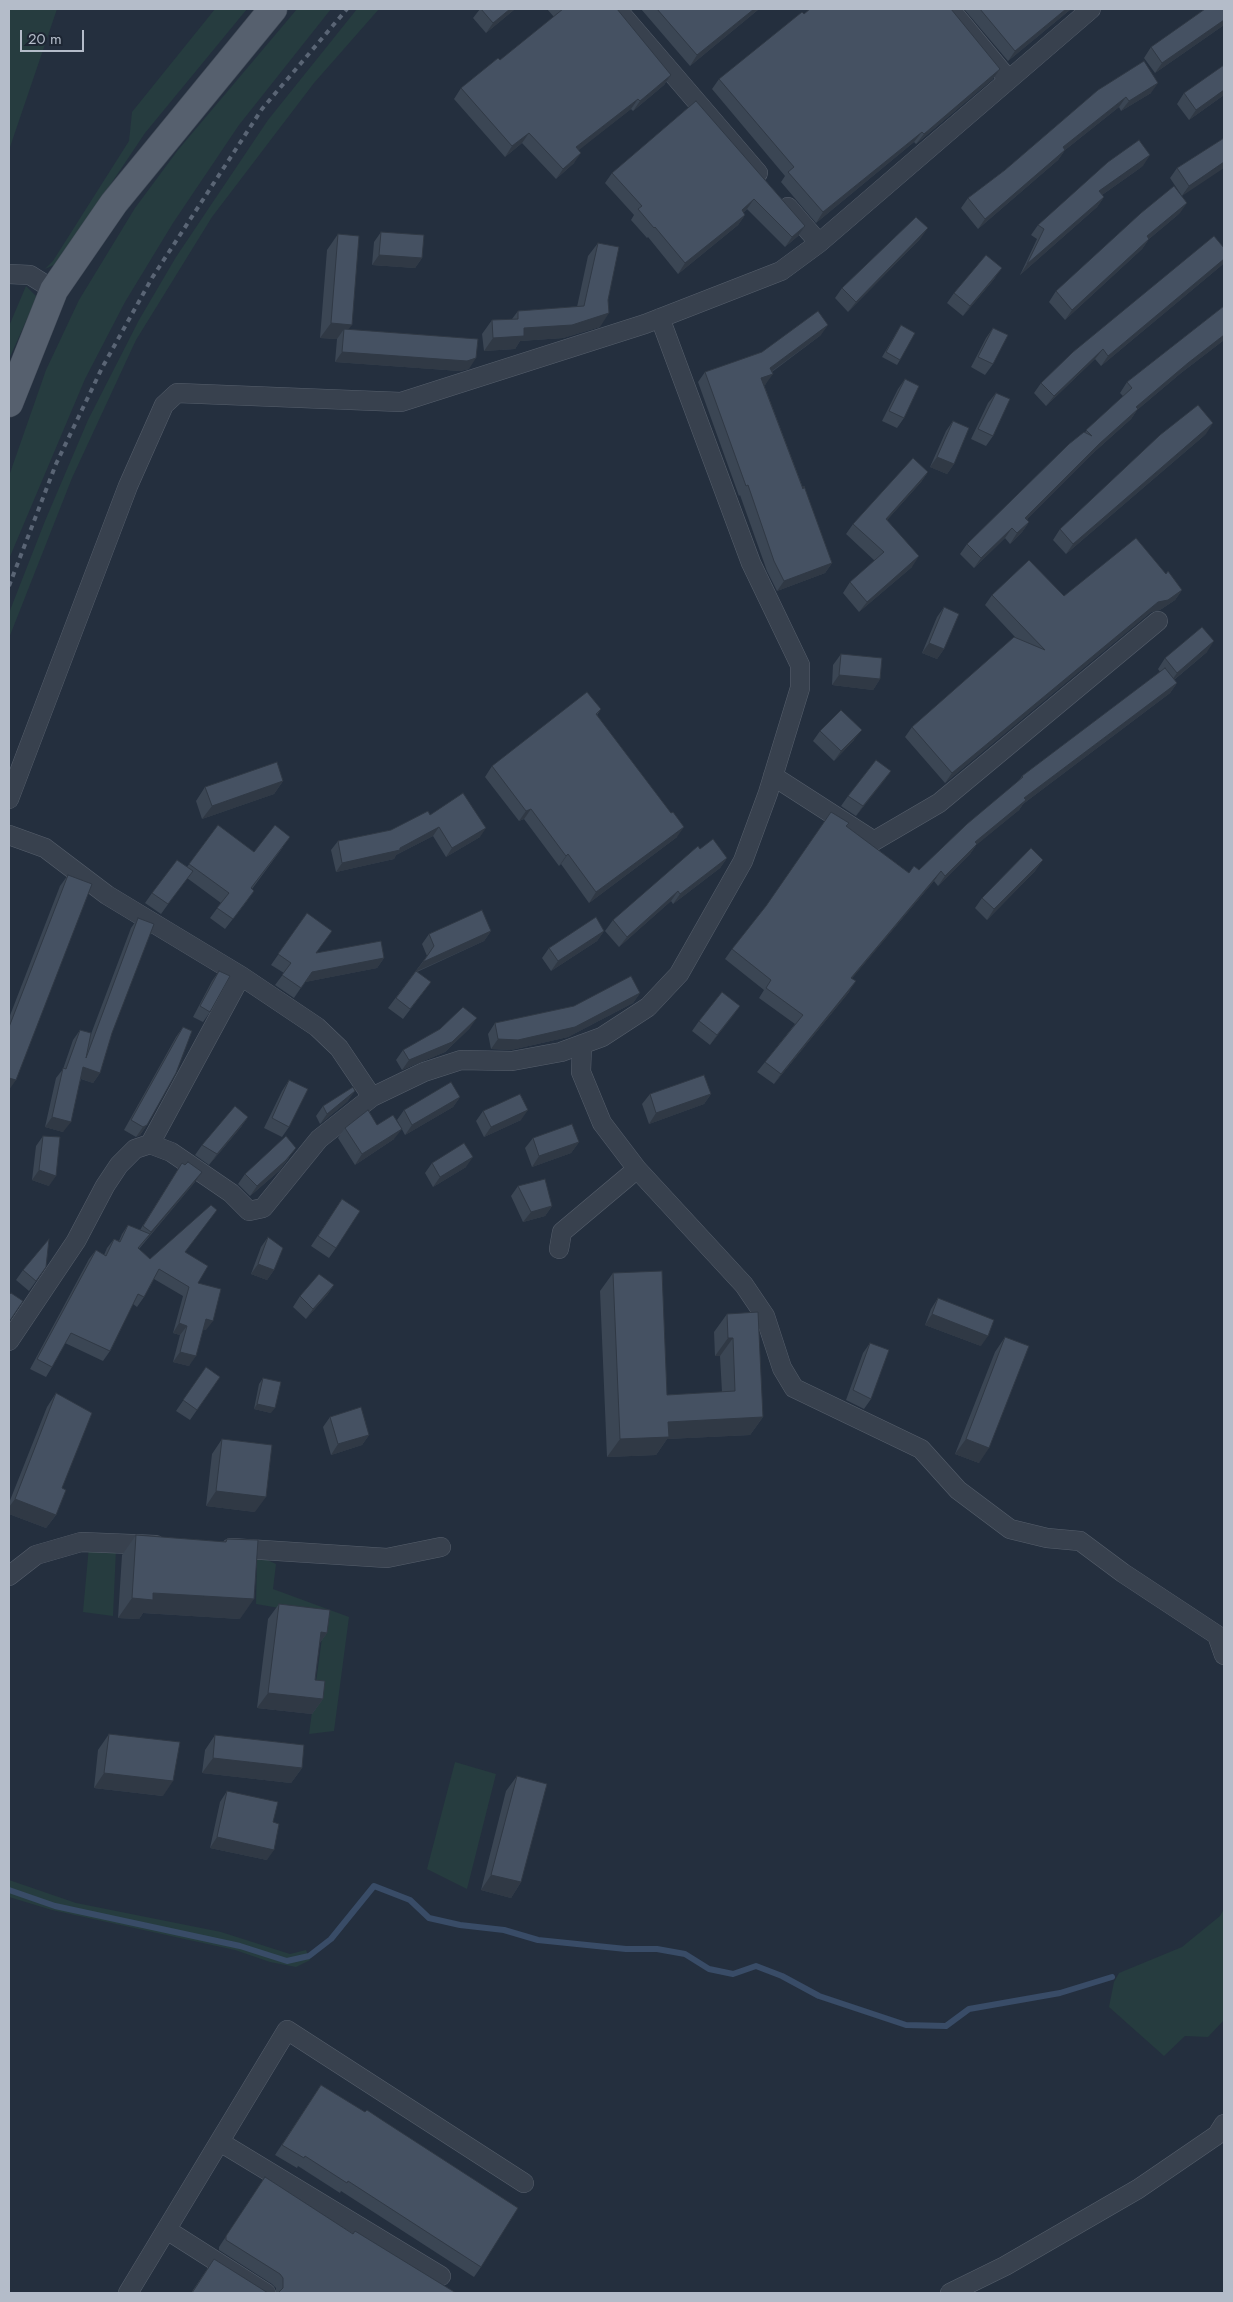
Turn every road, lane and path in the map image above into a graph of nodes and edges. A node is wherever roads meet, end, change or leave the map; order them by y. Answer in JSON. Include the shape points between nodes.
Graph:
{"nodes":[{"id":1,"x":273,"y":9,"type":"edge"},
{"id":2,"x":617,"y":9,"type":"edge"},
{"id":3,"x":950,"y":9,"type":"edge"},
{"id":4,"x":1091,"y":9,"type":"edge"},
{"id":5,"x":1008,"y":79,"type":"junction"},
{"id":6,"x":818,"y":243,"type":"junction"},
{"id":7,"x":9,"y":274,"type":"edge"},
{"id":8,"x":54,"y":290,"type":"junction"},
{"id":9,"x":660,"y":318,"type":"junction"},
{"id":10,"x":9,"y":403,"type":"edge"},
{"id":11,"x":1158,"y":621,"type":"dead end"},
{"id":12,"x":773,"y":776,"type":"junction"},
{"id":13,"x":9,"y":799,"type":"edge"},
{"id":14,"x":9,"y":836,"type":"edge"},
{"id":15,"x":241,"y":976,"type":"junction"},
{"id":16,"x":582,"y":1044,"type":"junction"},
{"id":17,"x":372,"y":1097,"type":"junction"},
{"id":18,"x":150,"y":1144,"type":"junction"},
{"id":19,"x":637,"y":1168,"type":"junction"},
{"id":20,"x":559,"y":1249,"type":"dead end"},
{"id":21,"x":9,"y":1341,"type":"edge"},
{"id":22,"x":178,"y":1546,"type":"edge"},
{"id":23,"x":441,"y":1547,"type":"dead end"},
{"id":24,"x":217,"y":1548,"type":"edge"},
{"id":25,"x":9,"y":1576,"type":"edge"},
{"id":26,"x":1224,"y":1655,"type":"edge"},
{"id":27,"x":1222,"y":2132,"type":"edge"},
{"id":28,"x":220,"y":2142,"type":"junction"},
{"id":29,"x":524,"y":2183,"type":"dead end"},
{"id":30,"x":167,"y":2230,"type":"junction"},
{"id":31,"x":442,"y":2276,"type":"dead end"},
{"id":32,"x":128,"y":2293,"type":"edge"},
{"id":33,"x":266,"y":2293,"type":"edge"},
{"id":34,"x":950,"y":2293,"type":"edge"}],
"edges":[{"from":1,"to":8,"type":"main road","via":[[114,203]]},
{"from":2,"to":6,"type":"street"},
{"from":3,"to":5,"type":"street"},
{"from":4,"to":5,"type":"street"},
{"from":5,"to":6,"type":"street"},
{"from":6,"to":9,"type":"street","via":[[781,271]]},
{"from":7,"to":8,"type":"street","via":[[30,275]]},
{"from":8,"to":10,"type":"main road"},
{"from":9,"to":12,"type":"street","via":[[750,563],[800,665],[800,688]]},
{"from":9,"to":13,"type":"street","via":[[401,402],[177,393],[164,405],[128,486]]},
{"from":11,"to":12,"type":"street","via":[[939,803],[874,842]]},
{"from":12,"to":16,"type":"street","via":[[743,861],[679,974],[648,1007],[602,1037]]},
{"from":14,"to":15,"type":"street","via":[[45,848],[107,895]]},
{"from":15,"to":17,"type":"street","via":[[317,1027],[339,1048]]},
{"from":15,"to":18,"type":"street"},
{"from":16,"to":17,"type":"street","via":[[561,1052],[512,1061],[461,1060],[424,1072]]},
{"from":16,"to":19,"type":"street","via":[[581,1072],[602,1124]]},
{"from":17,"to":18,"type":"street","via":[[319,1138],[263,1208],[249,1211],[230,1192],[171,1152]]},
{"from":18,"to":21,"type":"street","via":[[135,1149],[119,1165],[76,1241]]},
{"from":19,"to":20,"type":"street","via":[[562,1232]]},
{"from":19,"to":26,"type":"street","via":[[744,1286],[765,1316],[782,1368],[794,1388],[921,1450],[958,1490],[1010,1528],[1047,1538],[1080,1541],[1217,1635]]},
{"from":22,"to":25,"type":"street","via":[[81,1542],[36,1555]]},
{"from":23,"to":24,"type":"street","via":[[388,1558]]},
{"from":27,"to":34,"type":"street","via":[[1138,2189],[1005,2266]]},
{"from":28,"to":29,"type":"street","via":[[287,2030]]},
{"from":28,"to":30,"type":"street"},
{"from":28,"to":31,"type":"street"},
{"from":30,"to":32,"type":"street"},
{"from":30,"to":33,"type":"street"}]}
